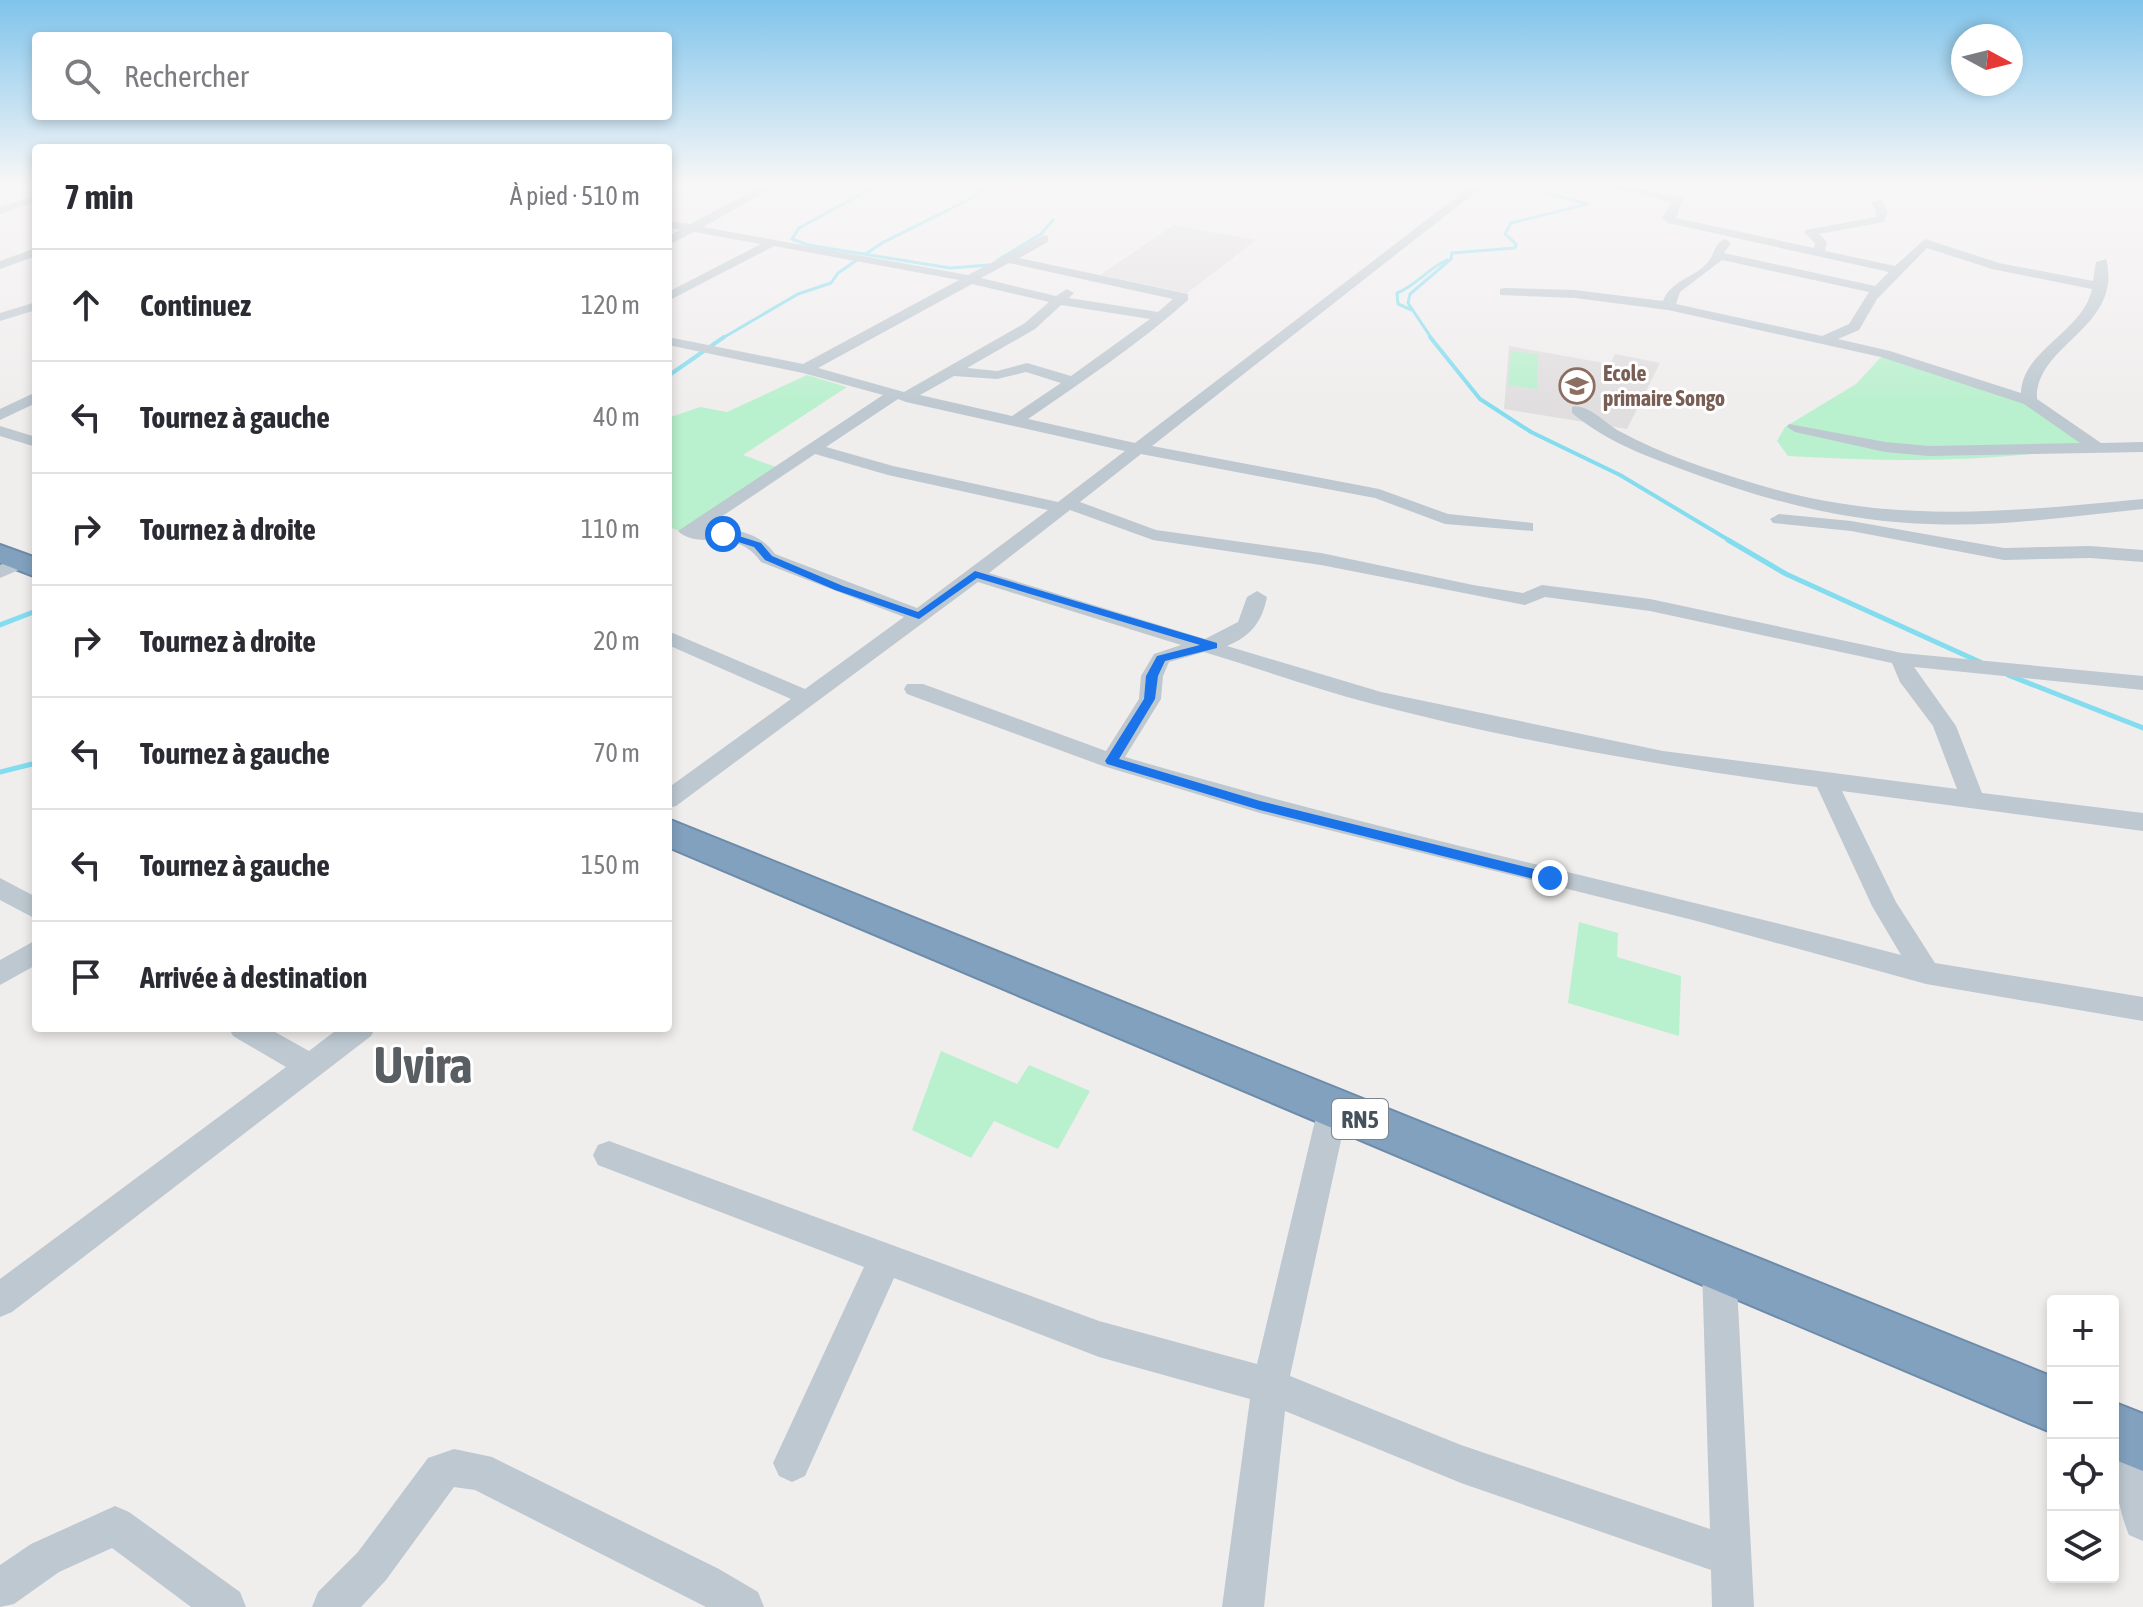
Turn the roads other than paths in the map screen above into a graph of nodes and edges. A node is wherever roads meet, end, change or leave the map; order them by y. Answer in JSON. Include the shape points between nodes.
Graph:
{"nodes":[{"id":1,"x":19,"y":258,"type":"edge"},
{"id":2,"x":743,"y":258,"type":"edge"},
{"id":3,"x":862,"y":258,"type":"edge"},
{"id":4,"x":1385,"y":258,"type":"edge"},
{"id":5,"x":1717,"y":258,"type":"edge"},
{"id":6,"x":1731,"y":258,"type":"edge"},
{"id":7,"x":1845,"y":258,"type":"edge"},
{"id":8,"x":1910,"y":258,"type":"edge"},
{"id":9,"x":1971,"y":258,"type":"edge"},
{"id":10,"x":1008,"y":259,"type":"joint"},
{"id":11,"x":2102,"y":262,"type":"dead end"},
{"id":12,"x":0,"y":265,"type":"edge"},
{"id":13,"x":1898,"y":270,"type":"junction"},
{"id":14,"x":1086,"y":274,"type":"junction"},
{"id":15,"x":974,"y":280,"type":"junction"},
{"id":16,"x":2097,"y":286,"type":"junction"},
{"id":17,"x":1877,"y":290,"type":"junction"},
{"id":18,"x":1505,"y":292,"type":"dead end"},
{"id":19,"x":672,"y":295,"type":"edge"},
{"id":20,"x":1059,"y":301,"type":"junction"},
{"id":21,"x":1668,"y":306,"type":"junction"},
{"id":22,"x":32,"y":307,"type":"edge"},
{"id":23,"x":0,"y":317,"type":"edge"},
{"id":24,"x":1164,"y":317,"type":"junction"},
{"id":25,"x":1822,"y":341,"type":"junction"},
{"id":26,"x":672,"y":342,"type":"edge"},
{"id":27,"x":805,"y":369,"type":"junction"},
{"id":28,"x":949,"y":371,"type":"junction"},
{"id":29,"x":1073,"y":382,"type":"junction"},
{"id":30,"x":901,"y":396,"type":"junction"},
{"id":31,"x":32,"y":399,"type":"edge"},
{"id":32,"x":2029,"y":401,"type":"junction"},
{"id":33,"x":1578,"y":410,"type":"dead end"},
{"id":34,"x":0,"y":415,"type":"edge"},
{"id":35,"x":1015,"y":421,"type":"junction"},
{"id":36,"x":1795,"y":427,"type":"dead end"},
{"id":37,"x":0,"y":431,"type":"edge"},
{"id":38,"x":32,"y":441,"type":"edge"},
{"id":39,"x":2096,"y":447,"type":"junction"},
{"id":40,"x":2143,"y":447,"type":"edge"},
{"id":41,"x":812,"y":448,"type":"junction"},
{"id":42,"x":1139,"y":449,"type":"junction"},
{"id":43,"x":2143,"y":504,"type":"edge"},
{"id":44,"x":1063,"y":506,"type":"junction"},
{"id":45,"x":1779,"y":519,"type":"dead end"},
{"id":46,"x":1527,"y":527,"type":"dead end"},
{"id":47,"x":2143,"y":556,"type":"edge"},
{"id":48,"x":975,"y":575,"type":"junction"},
{"id":49,"x":1257,"y":597,"type":"dead end"},
{"id":50,"x":919,"y":616,"type":"junction"},
{"id":51,"x":672,"y":639,"type":"edge"},
{"id":52,"x":1213,"y":645,"type":"junction"},
{"id":53,"x":1902,"y":659,"type":"junction"},
{"id":54,"x":2143,"y":683,"type":"edge"},
{"id":55,"x":915,"y":689,"type":"dead end"},
{"id":56,"x":807,"y":698,"type":"junction"},
{"id":57,"x":1111,"y":761,"type":"junction"},
{"id":58,"x":1824,"y":778,"type":"junction"},
{"id":59,"x":672,"y":797,"type":"edge"},
{"id":60,"x":1972,"y":798,"type":"junction"},
{"id":61,"x":2143,"y":822,"type":"edge"},
{"id":62,"x":672,"y":834,"type":"edge"},
{"id":63,"x":0,"y":888,"type":"edge"},
{"id":64,"x":32,"y":907,"type":"edge"},
{"id":65,"x":32,"y":954,"type":"edge"},
{"id":66,"x":1926,"y":973,"type":"junction"},
{"id":67,"x":0,"y":974,"type":"edge"},
{"id":68,"x":2143,"y":1009,"type":"edge"},
{"id":69,"x":250,"y":1032,"type":"edge"},
{"id":70,"x":356,"y":1032,"type":"edge"},
{"id":71,"x":310,"y":1066,"type":"junction"},
{"id":72,"x":1333,"y":1108,"type":"junction"},
{"id":73,"x":609,"y":1155,"type":"dead end"},
{"id":74,"x":885,"y":1260,"type":"junction"},
{"id":75,"x":1719,"y":1267,"type":"junction"},
{"id":76,"x":0,"y":1300,"type":"edge"},
{"id":77,"x":1270,"y":1386,"type":"junction"},
{"id":78,"x":2047,"y":1403,"type":"edge"},
{"id":79,"x":2128,"y":1436,"type":"edge"},
{"id":80,"x":792,"y":1463,"type":"dead end"},
{"id":81,"x":2143,"y":1521,"type":"edge"},
{"id":82,"x":1730,"y":1556,"type":"junction"},
{"id":83,"x":0,"y":1590,"type":"edge"},
{"id":84,"x":225,"y":1607,"type":"edge"},
{"id":85,"x":333,"y":1607,"type":"edge"},
{"id":86,"x":743,"y":1607,"type":"edge"},
{"id":87,"x":1243,"y":1607,"type":"edge"},
{"id":88,"x":1733,"y":1607,"type":"edge"}],
"edges":[{"from":1,"to":12,"type":"street"},
{"from":2,"to":19,"type":"street"},
{"from":3,"to":15,"type":"street"},
{"from":4,"to":42,"type":"street"},
{"from":5,"to":21,"type":"street","via":[[1674,290]]},
{"from":6,"to":17,"type":"street"},
{"from":7,"to":13,"type":"street"},
{"from":8,"to":13,"type":"street"},
{"from":9,"to":16,"type":"street"},
{"from":10,"to":14,"type":"street"},
{"from":10,"to":15,"type":"street"},
{"from":11,"to":16,"type":"street"},
{"from":13,"to":17,"type":"street"},
{"from":14,"to":20,"type":"street"},
{"from":14,"to":24,"type":"street","via":[[1183,295]]},
{"from":15,"to":20,"type":"street"},
{"from":15,"to":27,"type":"street"},
{"from":16,"to":32,"type":"street","via":[[2094,306],[2075,334],[2031,374]]},
{"from":17,"to":25,"type":"street","via":[[1854,327]]},
{"from":18,"to":21,"type":"street"},
{"from":20,"to":24,"type":"street"},
{"from":20,"to":28,"type":"street","via":[[1030,326]]},
{"from":21,"to":25,"type":"street"},
{"from":22,"to":23,"type":"street"},
{"from":24,"to":29,"type":"street"},
{"from":25,"to":32,"type":"street","via":[[1885,354]]},
{"from":26,"to":27,"type":"street"},
{"from":27,"to":30,"type":"street"},
{"from":28,"to":29,"type":"street","via":[[997,375],[1027,367]]},
{"from":28,"to":30,"type":"street"},
{"from":29,"to":35,"type":"street"},
{"from":30,"to":35,"type":"street"},
{"from":30,"to":41,"type":"street"},
{"from":31,"to":34,"type":"street"},
{"from":32,"to":39,"type":"street"},
{"from":33,"to":43,"type":"street","via":[[1630,444],[1729,483],[1827,506],[1931,519]]},
{"from":35,"to":42,"type":"street"},
{"from":36,"to":39,"type":"street","via":[[1929,451]]},
{"from":37,"to":38,"type":"street"},
{"from":39,"to":40,"type":"street"},
{"from":41,"to":44,"type":"street","via":[[972,490]]},
{"from":41,"to":50,"type":"street","via":[[687,531],[741,538],[758,545],[768,558]]},
{"from":42,"to":44,"type":"street"},
{"from":42,"to":46,"type":"street","via":[[1379,494],[1445,519]]},
{"from":44,"to":48,"type":"street"},
{"from":44,"to":53,"type":"street","via":[[1153,535],[1321,559],[1525,599],[1542,591],[1650,605]]},
{"from":45,"to":47,"type":"street","via":[[1851,526],[2004,554]]},
{"from":48,"to":50,"type":"street"},
{"from":48,"to":52,"type":"street"},
{"from":49,"to":52,"type":"street","via":[[1240,630]]},
{"from":50,"to":56,"type":"street"},
{"from":51,"to":56,"type":"street"},
{"from":52,"to":57,"type":"street","via":[[1161,658],[1152,676],[1150,699]]},
{"from":52,"to":58,"type":"street","via":[[1376,698],[1466,719],[1663,759]]},
{"from":53,"to":54,"type":"street"},
{"from":53,"to":60,"type":"street","via":[[1903,670],[1949,735]]},
{"from":55,"to":57,"type":"street"},
{"from":56,"to":59,"type":"street"},
{"from":57,"to":66,"type":"street","via":[[1260,805],[1693,910]]},
{"from":58,"to":60,"type":"street"},
{"from":58,"to":66,"type":"street","via":[[1885,906]]},
{"from":60,"to":61,"type":"street"},
{"from":62,"to":72,"type":"highway","number":"RN5"},
{"from":63,"to":64,"type":"street"},
{"from":65,"to":67,"type":"street"},
{"from":66,"to":68,"type":"street"},
{"from":69,"to":71,"type":"street"},
{"from":70,"to":71,"type":"street"},
{"from":71,"to":76,"type":"street"},
{"from":72,"to":75,"type":"highway","number":"RN5"},
{"from":72,"to":77,"type":"street"},
{"from":73,"to":74,"type":"street"},
{"from":74,"to":77,"type":"street","via":[[1099,1339]]},
{"from":74,"to":80,"type":"street"},
{"from":75,"to":78,"type":"highway","number":"RN5"},
{"from":75,"to":82,"type":"street"},
{"from":77,"to":82,"type":"street","via":[[1461,1464]]},
{"from":77,"to":87,"type":"street"},
{"from":79,"to":81,"type":"street"},
{"from":82,"to":88,"type":"street"},
{"from":83,"to":84,"type":"street","via":[[45,1558],[115,1526]]},
{"from":85,"to":86,"type":"street","via":[[372,1566],[442,1472],[454,1468],[478,1471],[705,1583]]}]}
